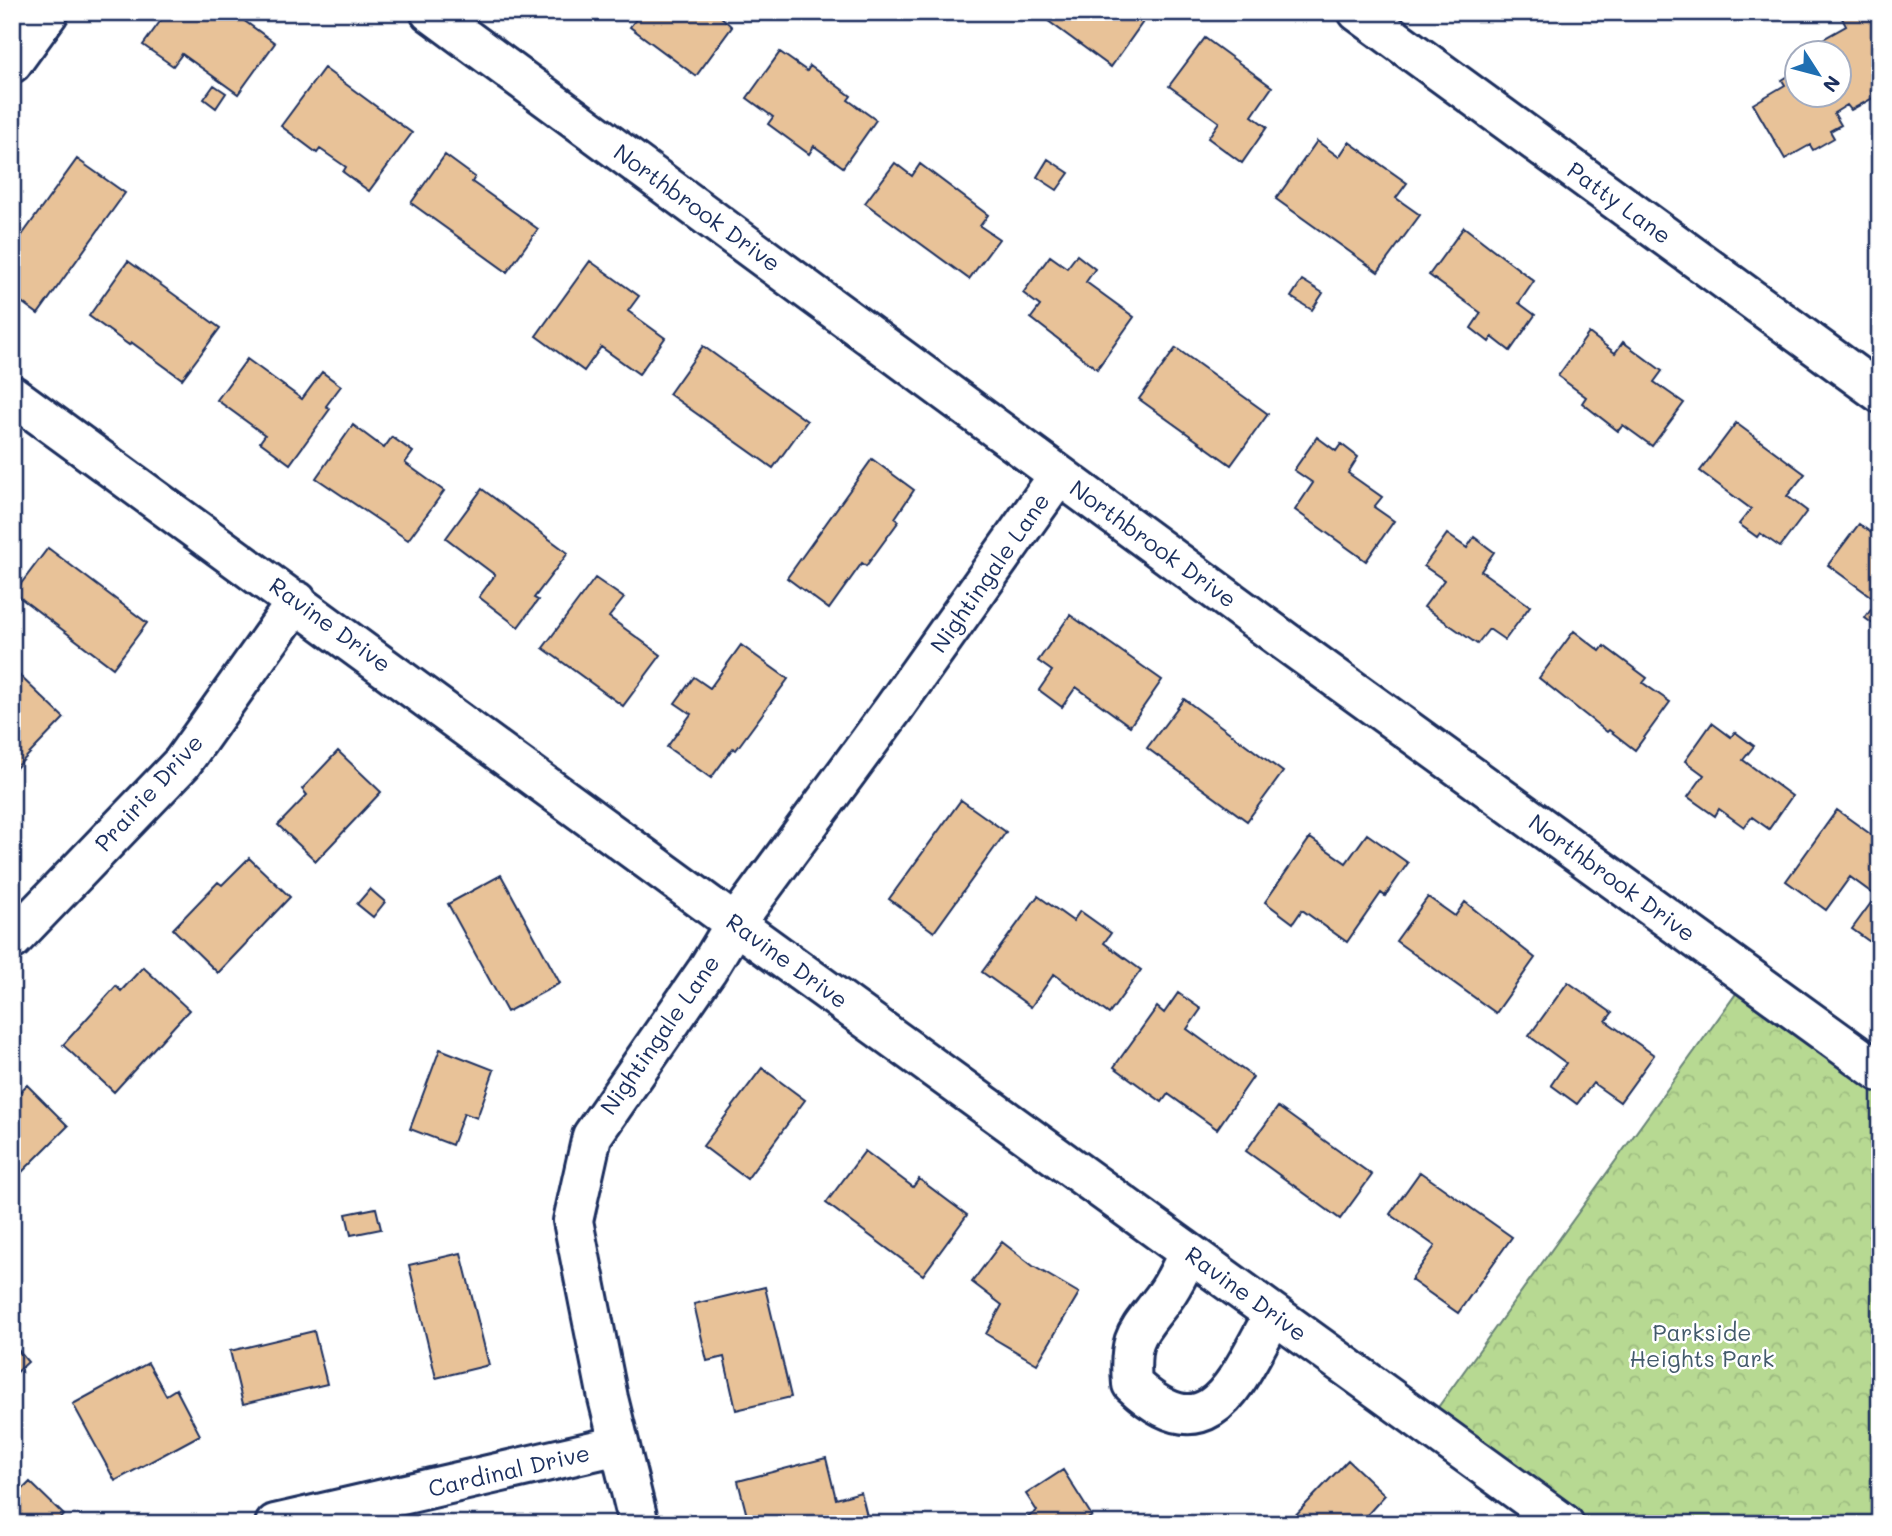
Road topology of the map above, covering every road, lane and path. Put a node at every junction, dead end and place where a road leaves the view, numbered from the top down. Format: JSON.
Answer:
{"nodes":[{"id":1,"x":49,"y":12,"type":"edge"},
{"id":2,"x":430,"y":12,"type":"edge"},
{"id":3,"x":1358,"y":12,"type":"edge"},
{"id":4,"x":12,"y":63,"type":"edge"},
{"id":5,"x":1880,"y":393,"type":"edge"},
{"id":6,"x":12,"y":395,"type":"edge"},
{"id":7,"x":1059,"y":475,"type":"junction"},
{"id":8,"x":297,"y":601,"type":"junction"},
{"id":9,"x":735,"y":924,"type":"junction"},
{"id":10,"x":12,"y":940,"type":"edge"},
{"id":11,"x":1880,"y":1072,"type":"edge"},
{"id":12,"x":1189,"y":1253,"type":"junction"},
{"id":13,"x":1273,"y":1314,"type":"junction"},
{"id":14,"x":619,"y":1445,"type":"junction"},
{"id":15,"x":275,"y":1524,"type":"edge"},
{"id":16,"x":639,"y":1524,"type":"edge"},
{"id":17,"x":1564,"y":1524,"type":"edge"}],
"edges":[{"from":1,"to":4,"type":"street"},
{"from":2,"to":7,"type":"street","name":"Northbrook Drive"},
{"from":3,"to":5,"type":"street","name":"Patty Lane"},
{"from":6,"to":8,"type":"street","name":"Ravine Drive"},
{"from":7,"to":9,"type":"street","name":"Nightingale Lane"},
{"from":7,"to":11,"type":"street","name":"Northbrook Drive"},
{"from":8,"to":9,"type":"street","name":"Ravine Drive"},
{"from":8,"to":10,"type":"street","name":"Prairie Drive"},
{"from":9,"to":12,"type":"street","name":"Ravine Drive"},
{"from":9,"to":14,"type":"street","name":"Nightingale Lane"},
{"from":12,"to":13,"type":"street","name":"Ravine Drive"},
{"from":12,"to":13,"type":"street"},
{"from":13,"to":17,"type":"street","name":"Ravine Drive"},
{"from":14,"to":15,"type":"street","name":"Cardinal Drive"},
{"from":14,"to":16,"type":"street","name":"Nightingale Lane"}]}
